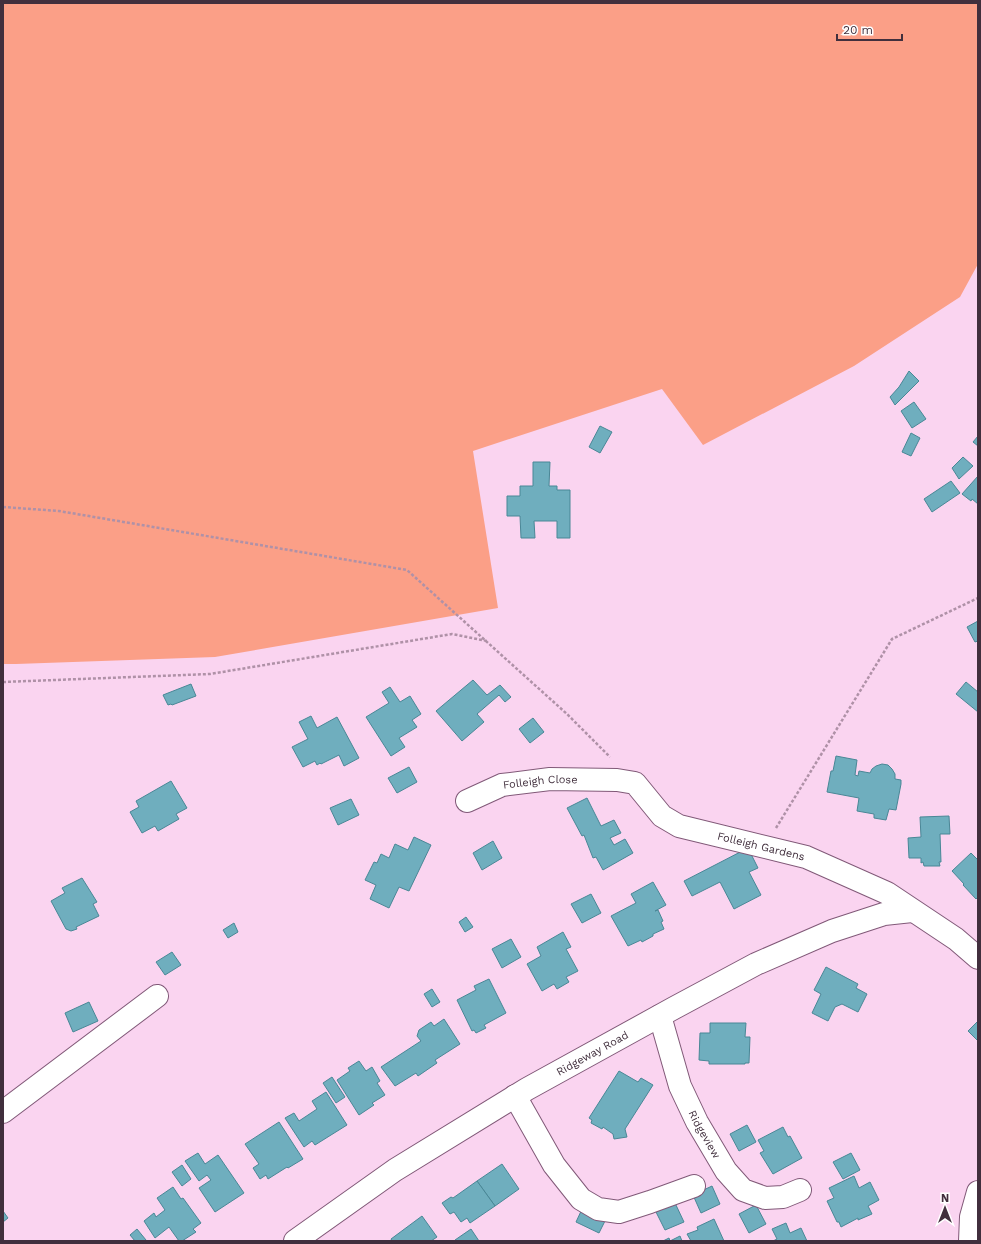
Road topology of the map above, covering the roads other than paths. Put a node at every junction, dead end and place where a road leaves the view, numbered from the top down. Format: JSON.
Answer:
{"nodes":[{"id":1,"x":626,"y":782,"type":"joint"},
{"id":2,"x":467,"y":801,"type":"dead end"},
{"id":3,"x":912,"y":910,"type":"junction"},
{"id":4,"x":978,"y":958,"type":"edge"},
{"id":5,"x":157,"y":996,"type":"dead end"},
{"id":6,"x":660,"y":1016,"type":"junction"},
{"id":7,"x":515,"y":1096,"type":"junction"},
{"id":8,"x":3,"y":1112,"type":"edge"},
{"id":9,"x":694,"y":1186,"type":"dead end"},
{"id":10,"x":800,"y":1190,"type":"dead end"},
{"id":11,"x":978,"y":1192,"type":"edge"},
{"id":12,"x":295,"y":1241,"type":"edge"},
{"id":13,"x":970,"y":1241,"type":"edge"}],
"edges":[{"from":1,"to":2,"type":"street","name":"Folleigh Close"},
{"from":1,"to":3,"type":"street","name":"Folleigh Gardens"},
{"from":3,"to":4,"type":"street","name":"Folleigh Gardens"},
{"from":3,"to":6,"type":"street","name":"Ridgeway Road"},
{"from":5,"to":8,"type":"street"},
{"from":6,"to":7,"type":"street","name":"Ridgeway Road"},
{"from":6,"to":10,"type":"street","name":"Ridgeview"},
{"from":7,"to":9,"type":"street"},
{"from":7,"to":12,"type":"street","name":"Ridgeway Road"},
{"from":11,"to":13,"type":"street"}]}
